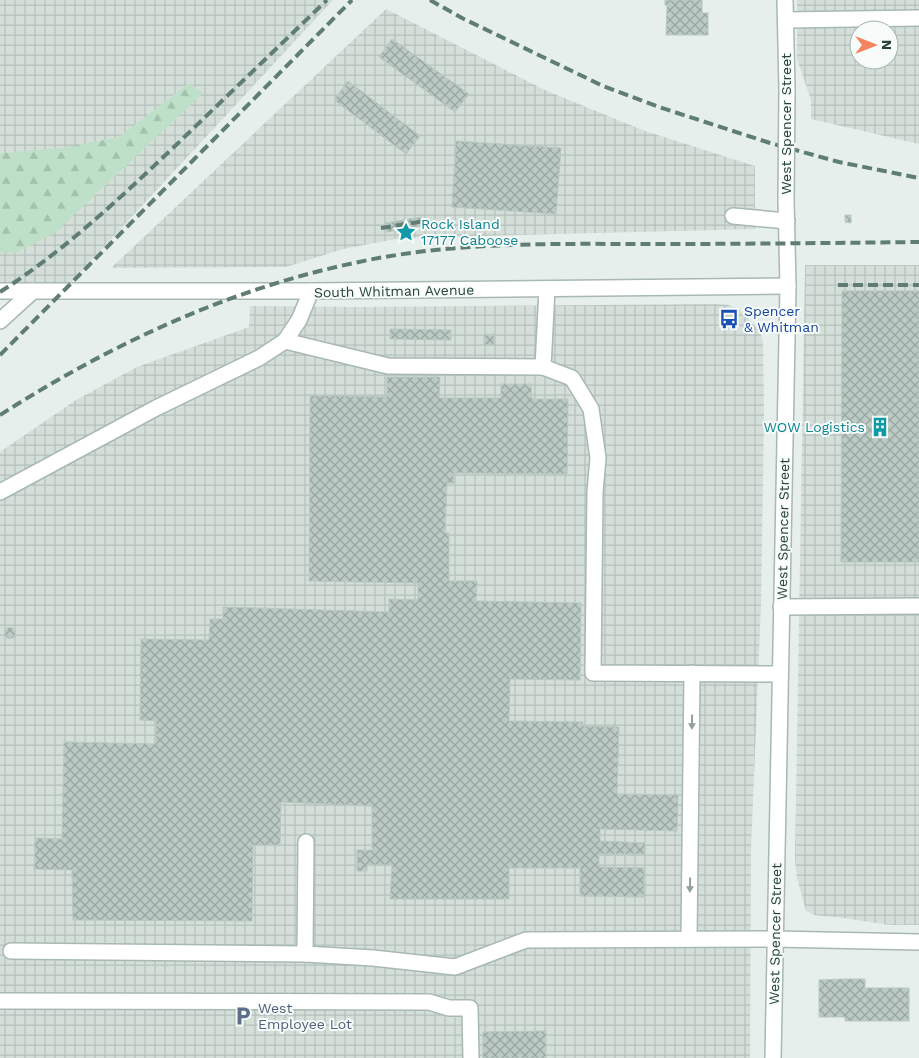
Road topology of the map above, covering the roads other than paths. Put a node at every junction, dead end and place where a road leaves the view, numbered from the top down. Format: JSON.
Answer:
{"nodes":[{"id":1,"x":785,"y":0,"type":"edge"},
{"id":2,"x":919,"y":18,"type":"edge"},
{"id":3,"x":786,"y":20,"type":"junction"},
{"id":4,"x":733,"y":216,"type":"dead end"},
{"id":5,"x":787,"y":222,"type":"junction"},
{"id":6,"x":788,"y":286,"type":"junction"},
{"id":7,"x":546,"y":289,"type":"junction"},
{"id":8,"x":0,"y":291,"type":"edge"},
{"id":9,"x":33,"y":291,"type":"junction"},
{"id":10,"x":311,"y":291,"type":"junction"},
{"id":11,"x":0,"y":322,"type":"edge"},
{"id":12,"x":285,"y":341,"type":"junction"},
{"id":13,"x":543,"y":367,"type":"junction"},
{"id":14,"x":0,"y":492,"type":"edge"},
{"id":15,"x":919,"y":606,"type":"edge"},
{"id":16,"x":781,"y":607,"type":"junction"},
{"id":17,"x":692,"y":673,"type":"junction"},
{"id":18,"x":780,"y":674,"type":"junction"},
{"id":19,"x":306,"y":842,"type":"dead end"},
{"id":20,"x":689,"y":939,"type":"junction"},
{"id":21,"x":775,"y":939,"type":"junction"},
{"id":22,"x":919,"y":942,"type":"edge"},
{"id":23,"x":11,"y":951,"type":"dead end"},
{"id":24,"x":305,"y":954,"type":"junction"},
{"id":25,"x":0,"y":1002,"type":"edge"},
{"id":26,"x":471,"y":1058,"type":"edge"},
{"id":27,"x":773,"y":1058,"type":"edge"}],
"edges":[{"from":1,"to":3,"type":"street","name":"West Spencer Street"},
{"from":2,"to":3,"type":"street"},
{"from":3,"to":5,"type":"street","name":"West Spencer Street","bridge":true},
{"from":4,"to":5,"type":"street"},
{"from":5,"to":6,"type":"street","name":"West Spencer Street"},
{"from":6,"to":7,"type":"street","name":"South Whitman Avenue"},
{"from":6,"to":16,"type":"street","name":"West Spencer Street"},
{"from":7,"to":10,"type":"street","name":"South Whitman Avenue"},
{"from":7,"to":13,"type":"street"},
{"from":8,"to":9,"type":"street","name":"South Whitman Avenue"},
{"from":9,"to":10,"type":"street","name":"South Whitman Avenue"},
{"from":9,"to":11,"type":"street"},
{"from":10,"to":12,"type":"street"},
{"from":12,"to":13,"type":"street"},
{"from":12,"to":14,"type":"street"},
{"from":13,"to":17,"type":"street"},
{"from":15,"to":16,"type":"street"},
{"from":16,"to":18,"type":"street","name":"West Spencer Street"},
{"from":17,"to":18,"type":"street"},
{"from":17,"to":20,"type":"street","one_way":true},
{"from":18,"to":21,"type":"street","name":"West Spencer Street"},
{"from":19,"to":24,"type":"street"},
{"from":20,"to":21,"type":"street"},
{"from":20,"to":24,"type":"street"},
{"from":21,"to":22,"type":"street"},
{"from":21,"to":27,"type":"street","name":"West Spencer Street"},
{"from":23,"to":24,"type":"street"},
{"from":25,"to":26,"type":"street"}]}
